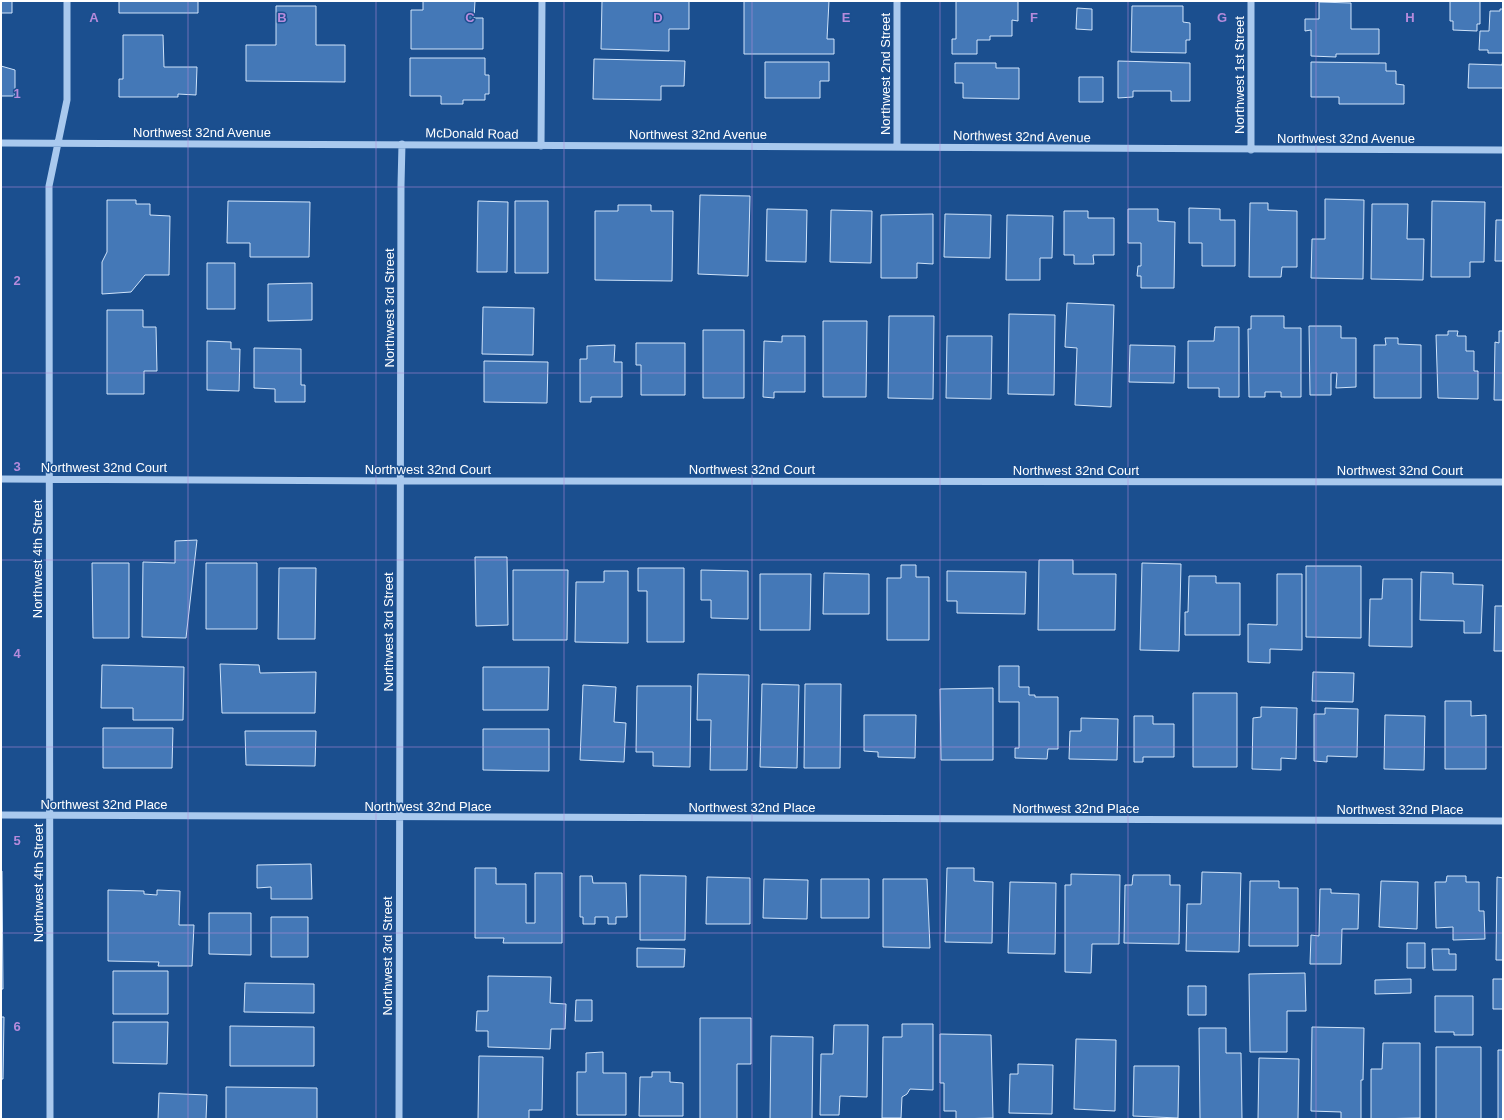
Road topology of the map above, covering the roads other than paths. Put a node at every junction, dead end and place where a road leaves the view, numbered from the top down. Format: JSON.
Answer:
{"nodes":[{"id":1,"x":67,"y":1,"type":"edge"},
{"id":2,"x":542,"y":1,"type":"edge"},
{"id":3,"x":897,"y":1,"type":"edge"},
{"id":4,"x":1252,"y":1,"type":"edge"},
{"id":5,"x":1,"y":143,"type":"edge"},
{"id":6,"x":59,"y":143,"type":"junction"},
{"id":7,"x":402,"y":144,"type":"junction"},
{"id":8,"x":541,"y":146,"type":"junction"},
{"id":9,"x":897,"y":147,"type":"junction"},
{"id":10,"x":1251,"y":150,"type":"junction"},
{"id":11,"x":1503,"y":150,"type":"edge"},
{"id":12,"x":1,"y":479,"type":"edge"},
{"id":13,"x":49,"y":479,"type":"junction"},
{"id":14,"x":400,"y":481,"type":"junction"},
{"id":15,"x":1503,"y":482,"type":"edge"},
{"id":16,"x":1,"y":815,"type":"edge"},
{"id":17,"x":49,"y":815,"type":"junction"},
{"id":18,"x":399,"y":817,"type":"junction"},
{"id":19,"x":1503,"y":821,"type":"edge"},
{"id":20,"x":50,"y":1119,"type":"edge"},
{"id":21,"x":399,"y":1119,"type":"edge"}],
"edges":[{"from":1,"to":6,"type":"street","name":"Northwest 4th Street"},
{"from":2,"to":8,"type":"street"},
{"from":3,"to":9,"type":"street","name":"Northwest 2nd Street"},
{"from":4,"to":10,"type":"street","name":"Northwest 1st Street"},
{"from":5,"to":6,"type":"street","name":"Northwest 32nd Avenue"},
{"from":6,"to":7,"type":"street","name":"Northwest 32nd Avenue"},
{"from":6,"to":13,"type":"street","name":"Northwest 4th Street"},
{"from":7,"to":8,"type":"street","name":"McDonald Road"},
{"from":7,"to":14,"type":"street","name":"Northwest 3rd Street"},
{"from":8,"to":9,"type":"street","name":"Northwest 32nd Avenue"},
{"from":9,"to":10,"type":"street","name":"Northwest 32nd Avenue"},
{"from":10,"to":11,"type":"street","name":"Northwest 32nd Avenue"},
{"from":12,"to":13,"type":"street","name":"Northwest 32nd Court"},
{"from":13,"to":14,"type":"street","name":"Northwest 32nd Court"},
{"from":13,"to":17,"type":"street","name":"Northwest 4th Street"},
{"from":14,"to":15,"type":"street","name":"Northwest 32nd Court"},
{"from":14,"to":18,"type":"street","name":"Northwest 3rd Street"},
{"from":16,"to":17,"type":"street","name":"Northwest 32nd Place"},
{"from":17,"to":18,"type":"street","name":"Northwest 32nd Place"},
{"from":17,"to":20,"type":"street","name":"Northwest 4th Street"},
{"from":18,"to":19,"type":"street","name":"Northwest 32nd Place"},
{"from":18,"to":21,"type":"street","name":"Northwest 3rd Street"}]}
